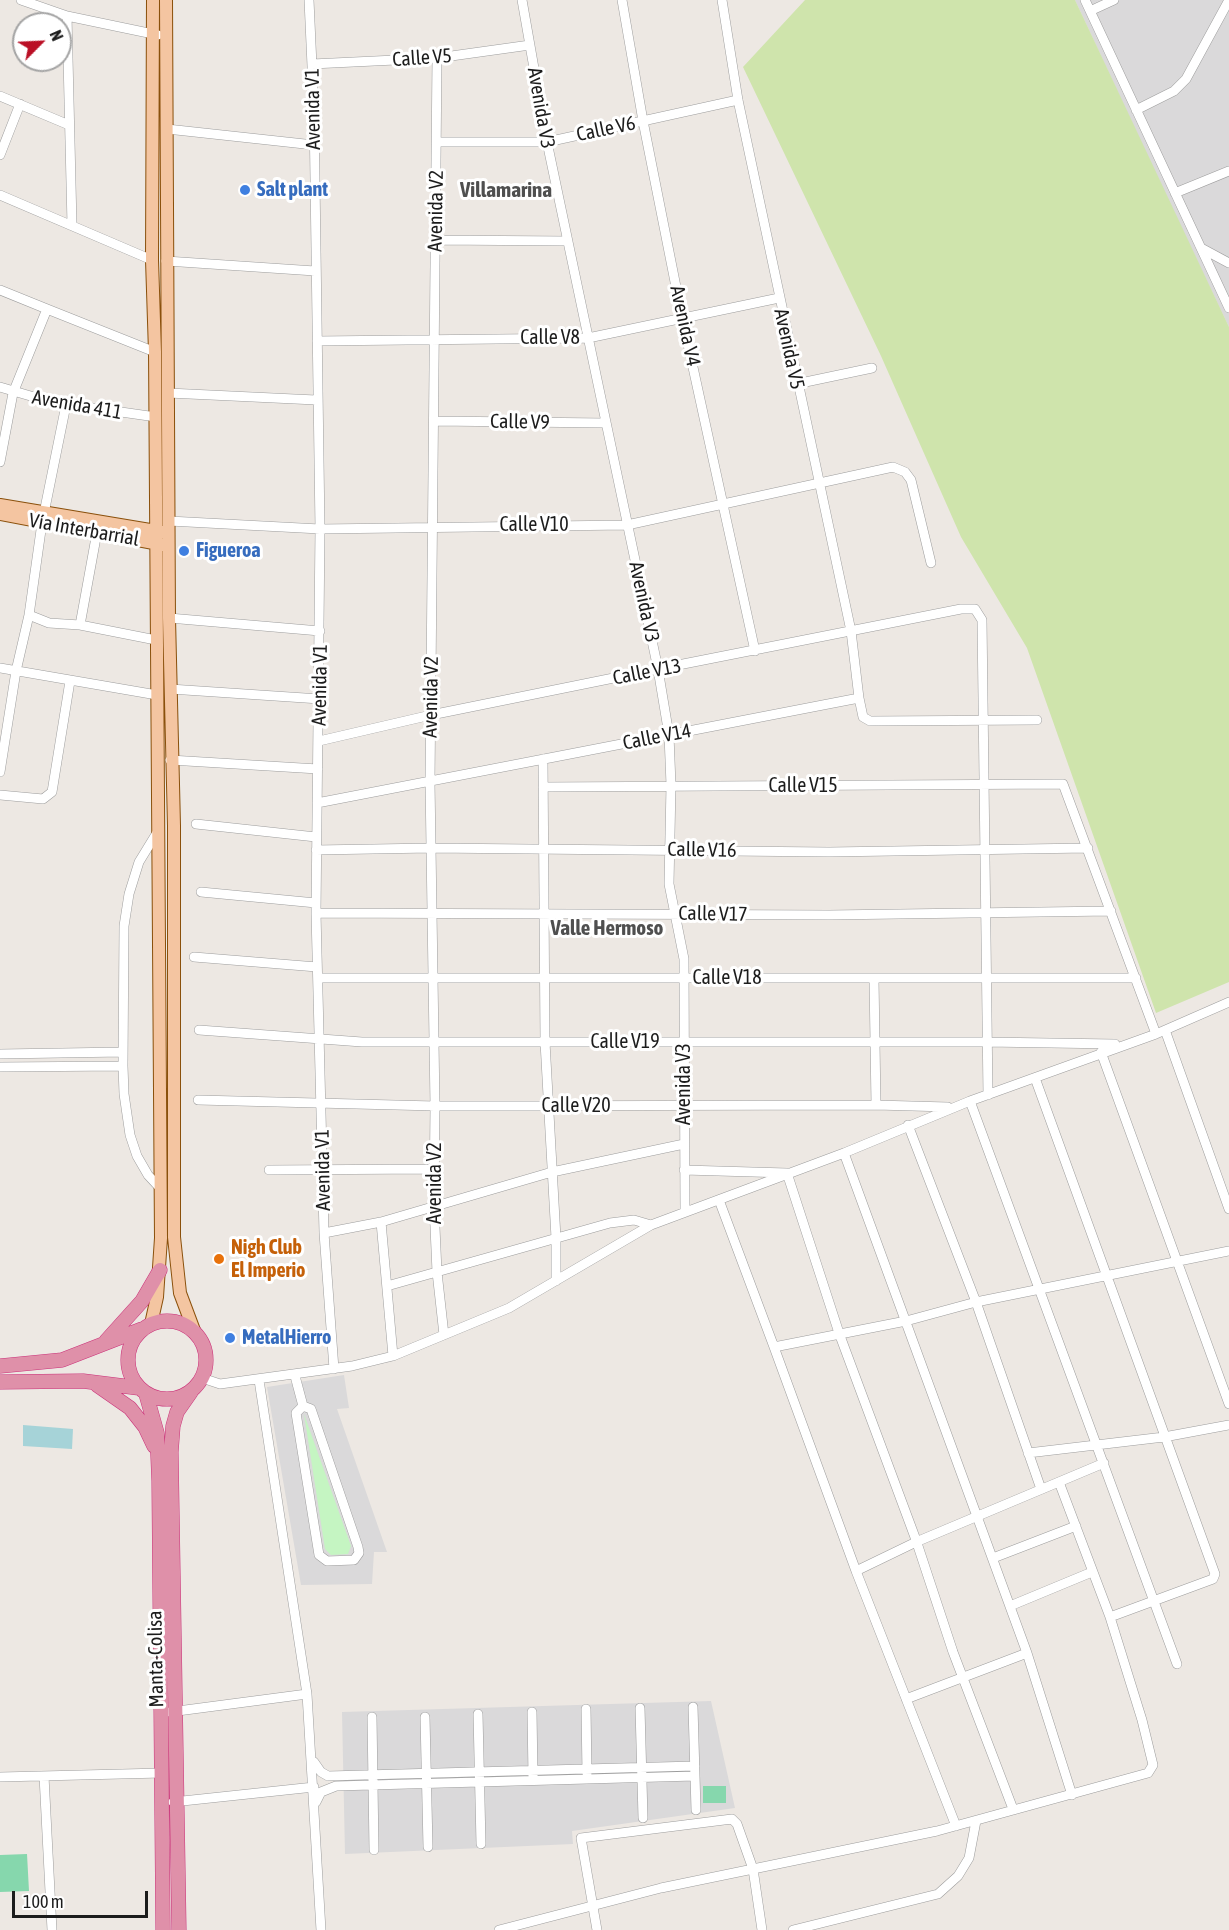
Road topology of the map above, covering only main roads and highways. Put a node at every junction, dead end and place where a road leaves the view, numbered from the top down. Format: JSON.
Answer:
{"nodes":[{"id":1,"x":153,"y":0,"type":"edge"},
{"id":2,"x":166,"y":0,"type":"edge"},
{"id":3,"x":0,"y":505,"type":"edge"},
{"id":4,"x":0,"y":514,"type":"edge"},
{"id":5,"x":44,"y":518,"type":"junction"},
{"id":6,"x":163,"y":535,"type":"junction"},
{"id":7,"x":160,"y":1270,"type":"junction"},
{"id":8,"x":148,"y":1326,"type":"junction"},
{"id":9,"x":195,"y":1333,"type":"junction"},
{"id":10,"x":100,"y":1347,"type":"junction"},
{"id":11,"x":0,"y":1366,"type":"edge"},
{"id":12,"x":0,"y":1382,"type":"edge"},
{"id":13,"x":92,"y":1382,"type":"junction"},
{"id":14,"x":143,"y":1391,"type":"junction"},
{"id":15,"x":191,"y":1392,"type":"junction"},
{"id":16,"x":158,"y":1452,"type":"junction"},
{"id":17,"x":163,"y":1930,"type":"edge"},
{"id":18,"x":179,"y":1930,"type":"edge"}],
"edges":[{"from":1,"to":6,"type":"main road"},
{"from":2,"to":6,"type":"main road"},
{"from":3,"to":5,"type":"main road","name":"Vía Interbarrial"},
{"from":4,"to":5,"type":"main road","name":"Vía Interbarrial"},
{"from":5,"to":6,"type":"main road","name":"Vía Interbarrial"},
{"from":5,"to":6,"type":"main road","name":"Vía Interbarrial"},
{"from":6,"to":7,"type":"main road"},
{"from":6,"to":9,"type":"main road"},
{"from":7,"to":8,"type":"main road"},
{"from":7,"to":10,"type":"highway"},
{"from":8,"to":9,"type":"highway"},
{"from":8,"to":10,"type":"highway"},
{"from":8,"to":14,"type":"highway"},
{"from":9,"to":15,"type":"highway"},
{"from":10,"to":11,"type":"highway"},
{"from":12,"to":13,"type":"highway"},
{"from":13,"to":14,"type":"highway"},
{"from":13,"to":16,"type":"highway"},
{"from":14,"to":15,"type":"highway"},
{"from":14,"to":16,"type":"highway","name":"Manta-Colisa"},
{"from":15,"to":18,"type":"highway","name":"Manta-Colisa"},
{"from":16,"to":17,"type":"highway","name":"Manta-Colisa"}]}
